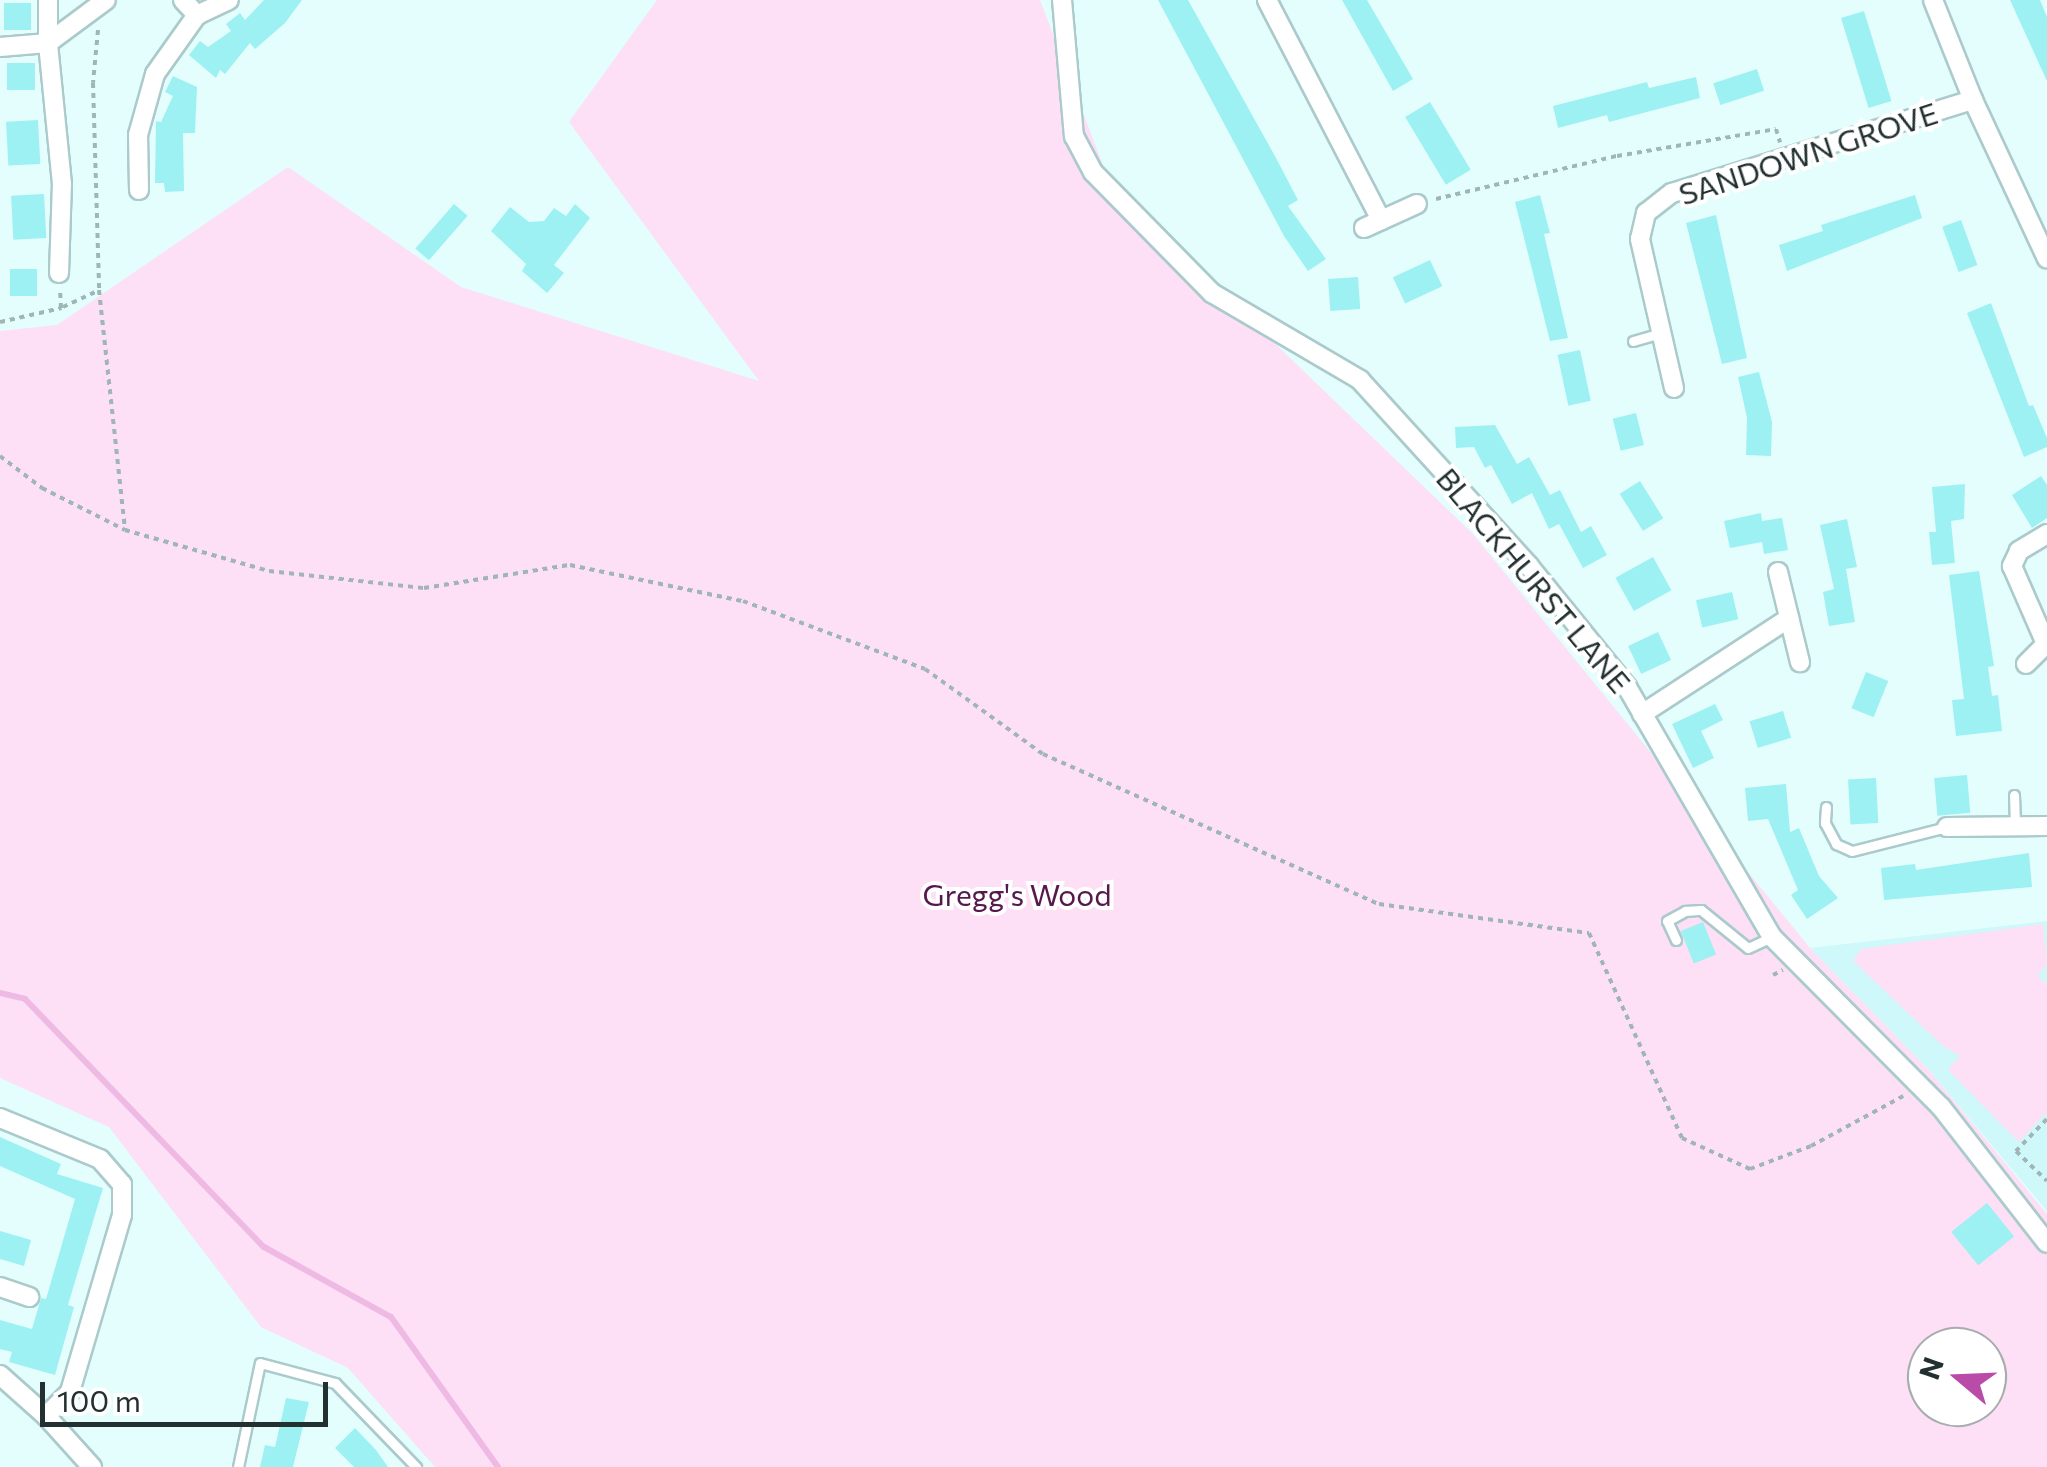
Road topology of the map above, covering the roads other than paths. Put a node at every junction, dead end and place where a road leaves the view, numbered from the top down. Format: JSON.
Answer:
{"nodes":[{"id":1,"x":48,"y":0,"type":"edge"},
{"id":2,"x":183,"y":0,"type":"edge"},
{"id":3,"x":229,"y":0,"type":"edge"},
{"id":4,"x":1062,"y":0,"type":"edge"},
{"id":5,"x":1268,"y":0,"type":"edge"},
{"id":6,"x":1933,"y":0,"type":"edge"},
{"id":7,"x":103,"y":3,"type":"edge"},
{"id":8,"x":198,"y":15,"type":"junction"},
{"id":9,"x":48,"y":43,"type":"junction"},
{"id":10,"x":0,"y":47,"type":"edge"},
{"id":11,"x":1973,"y":100,"type":"junction"},
{"id":12,"x":140,"y":190,"type":"dead end"},
{"id":13,"x":1417,"y":204,"type":"road end"},
{"id":14,"x":2047,"y":259,"type":"edge"},
{"id":15,"x":59,"y":272,"type":"road end"},
{"id":16,"x":1661,"y":333,"type":"junction"},
{"id":17,"x":1633,"y":341,"type":"dead end"},
{"id":18,"x":1674,"y":388,"type":"dead end"},
{"id":19,"x":2047,"y":534,"type":"edge"},
{"id":20,"x":1778,"y":572,"type":"dead end"},
{"id":21,"x":1789,"y":618,"type":"junction"},
{"id":22,"x":2045,"y":646,"type":"edge"},
{"id":23,"x":1800,"y":662,"type":"dead end"},
{"id":24,"x":2026,"y":664,"type":"dead end"},
{"id":25,"x":1642,"y":714,"type":"junction"},
{"id":26,"x":2014,"y":796,"type":"dead end"},
{"id":27,"x":1826,"y":807,"type":"dead end"},
{"id":28,"x":2015,"y":826,"type":"junction"},
{"id":29,"x":2047,"y":826,"type":"edge"},
{"id":30,"x":1947,"y":827,"type":"joint"},
{"id":31,"x":1772,"y":938,"type":"junction"},
{"id":32,"x":1676,"y":940,"type":"dead end"},
{"id":33,"x":0,"y":1118,"type":"edge"},
{"id":34,"x":2047,"y":1243,"type":"edge"},
{"id":35,"x":0,"y":1286,"type":"edge"},
{"id":36,"x":30,"y":1297,"type":"dead end"},
{"id":37,"x":0,"y":1376,"type":"edge"},
{"id":38,"x":46,"y":1416,"type":"junction"},
{"id":39,"x":92,"y":1467,"type":"edge"},
{"id":40,"x":238,"y":1467,"type":"edge"},
{"id":41,"x":416,"y":1467,"type":"edge"}],
"edges":[{"from":1,"to":9,"type":"street"},
{"from":2,"to":8,"type":"street"},
{"from":3,"to":8,"type":"street"},
{"from":4,"to":25,"type":"street","name":"BLACKHURST LANE"},
{"from":5,"to":13,"type":"street"},
{"from":6,"to":11,"type":"street"},
{"from":7,"to":9,"type":"street"},
{"from":8,"to":12,"type":"street"},
{"from":9,"to":10,"type":"street"},
{"from":9,"to":15,"type":"street"},
{"from":11,"to":14,"type":"street"},
{"from":11,"to":16,"type":"street","name":"SANDOWN GROVE"},
{"from":16,"to":17,"type":"lane"},
{"from":16,"to":18,"type":"street","name":"SANDOWN GROVE"},
{"from":19,"to":22,"type":"street"},
{"from":20,"to":21,"type":"street"},
{"from":21,"to":23,"type":"street"},
{"from":21,"to":25,"type":"street"},
{"from":22,"to":24,"type":"street"},
{"from":25,"to":31,"type":"street","name":"BLACKHURST LANE"},
{"from":26,"to":28,"type":"lane"},
{"from":27,"to":30,"type":"lane"},
{"from":28,"to":29,"type":"street"},
{"from":28,"to":30,"type":"street"},
{"from":31,"to":32,"type":"lane"},
{"from":31,"to":34,"type":"street","name":"BLACKHURST LANE"},
{"from":33,"to":38,"type":"street"},
{"from":35,"to":36,"type":"street"},
{"from":37,"to":38,"type":"street"},
{"from":38,"to":39,"type":"street"},
{"from":40,"to":41,"type":"lane"}]}
